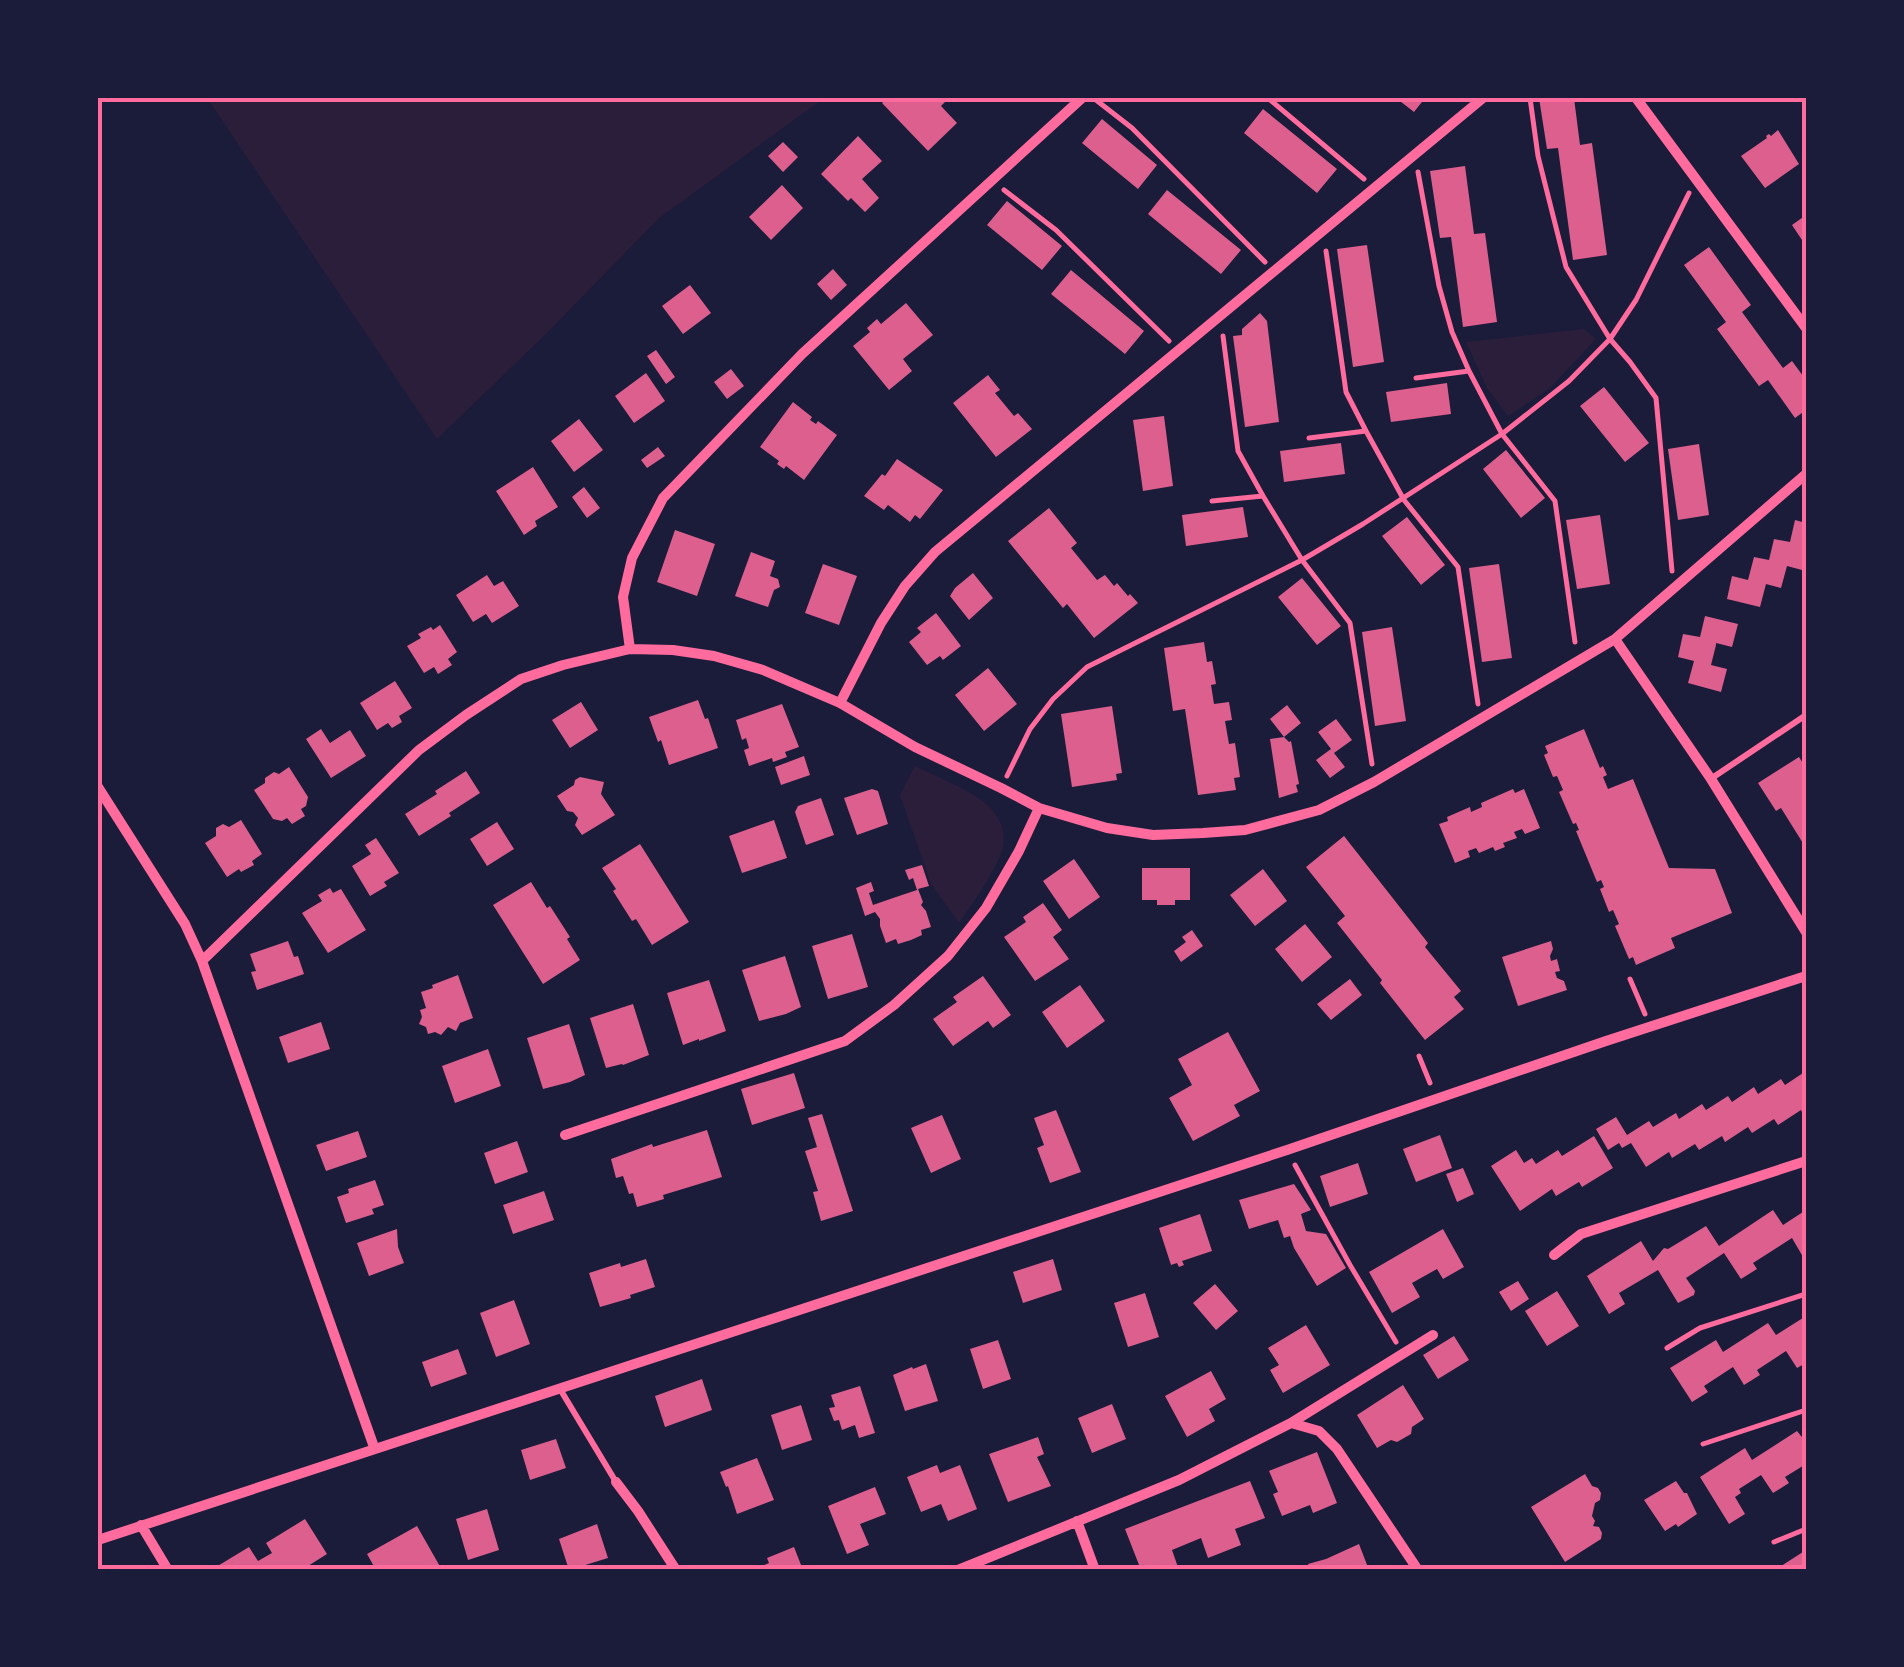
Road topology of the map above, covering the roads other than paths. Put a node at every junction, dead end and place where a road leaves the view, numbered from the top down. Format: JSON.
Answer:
{"nodes":[{"id":1,"x":1082,"y":98,"type":"edge"},
{"id":2,"x":1483,"y":98,"type":"edge"},
{"id":3,"x":1636,"y":98,"type":"edge"},
{"id":4,"x":1806,"y":328,"type":"edge"},
{"id":5,"x":1806,"y":474,"type":"edge"},
{"id":6,"x":1615,"y":639,"type":"junction"},
{"id":7,"x":630,"y":649,"type":"junction"},
{"id":8,"x":840,"y":703,"type":"junction"},
{"id":9,"x":1806,"y":715,"type":"edge"},
{"id":10,"x":1711,"y":779,"type":"junction"},
{"id":11,"x":98,"y":787,"type":"edge"},
{"id":12,"x":1038,"y":808,"type":"junction"},
{"id":13,"x":1806,"y":932,"type":"edge"},
{"id":14,"x":202,"y":961,"type":"junction"},
{"id":15,"x":1806,"y":976,"type":"edge"},
{"id":16,"x":564,"y":1135,"type":"dead end"},
{"id":17,"x":1806,"y":1160,"type":"edge"},
{"id":18,"x":1554,"y":1254,"type":"dead end"},
{"id":19,"x":1433,"y":1335,"type":"dead end"},
{"id":20,"x":559,"y":1388,"type":"junction"},
{"id":21,"x":1291,"y":1423,"type":"junction"},
{"id":22,"x":374,"y":1448,"type":"junction"},
{"id":23,"x":616,"y":1482,"type":"joint"},
{"id":24,"x":1077,"y":1522,"type":"junction"},
{"id":25,"x":141,"y":1526,"type":"junction"},
{"id":26,"x":98,"y":1540,"type":"edge"},
{"id":27,"x":168,"y":1570,"type":"edge"},
{"id":28,"x":676,"y":1570,"type":"edge"},
{"id":29,"x":958,"y":1570,"type":"edge"},
{"id":30,"x":1095,"y":1570,"type":"edge"},
{"id":31,"x":1418,"y":1570,"type":"edge"}],
"edges":[{"from":1,"to":7,"type":"street"},
{"from":2,"to":8,"type":"street"},
{"from":3,"to":4,"type":"street"},
{"from":5,"to":6,"type":"street"},
{"from":6,"to":10,"type":"street"},
{"from":6,"to":12,"type":"street"},
{"from":7,"to":8,"type":"street"},
{"from":7,"to":14,"type":"street"},
{"from":8,"to":12,"type":"street"},
{"from":9,"to":10,"type":"lane"},
{"from":10,"to":13,"type":"street"},
{"from":11,"to":14,"type":"street"},
{"from":12,"to":16,"type":"street"},
{"from":14,"to":22,"type":"street"},
{"from":15,"to":20,"type":"street"},
{"from":17,"to":18,"type":"street"},
{"from":19,"to":21,"type":"street"},
{"from":20,"to":22,"type":"street"},
{"from":20,"to":23,"type":"lane"},
{"from":21,"to":24,"type":"street"},
{"from":21,"to":31,"type":"street"},
{"from":22,"to":25,"type":"street"},
{"from":23,"to":28,"type":"street"},
{"from":24,"to":29,"type":"street"},
{"from":24,"to":30,"type":"street"},
{"from":25,"to":26,"type":"street"},
{"from":25,"to":27,"type":"street"}]}
